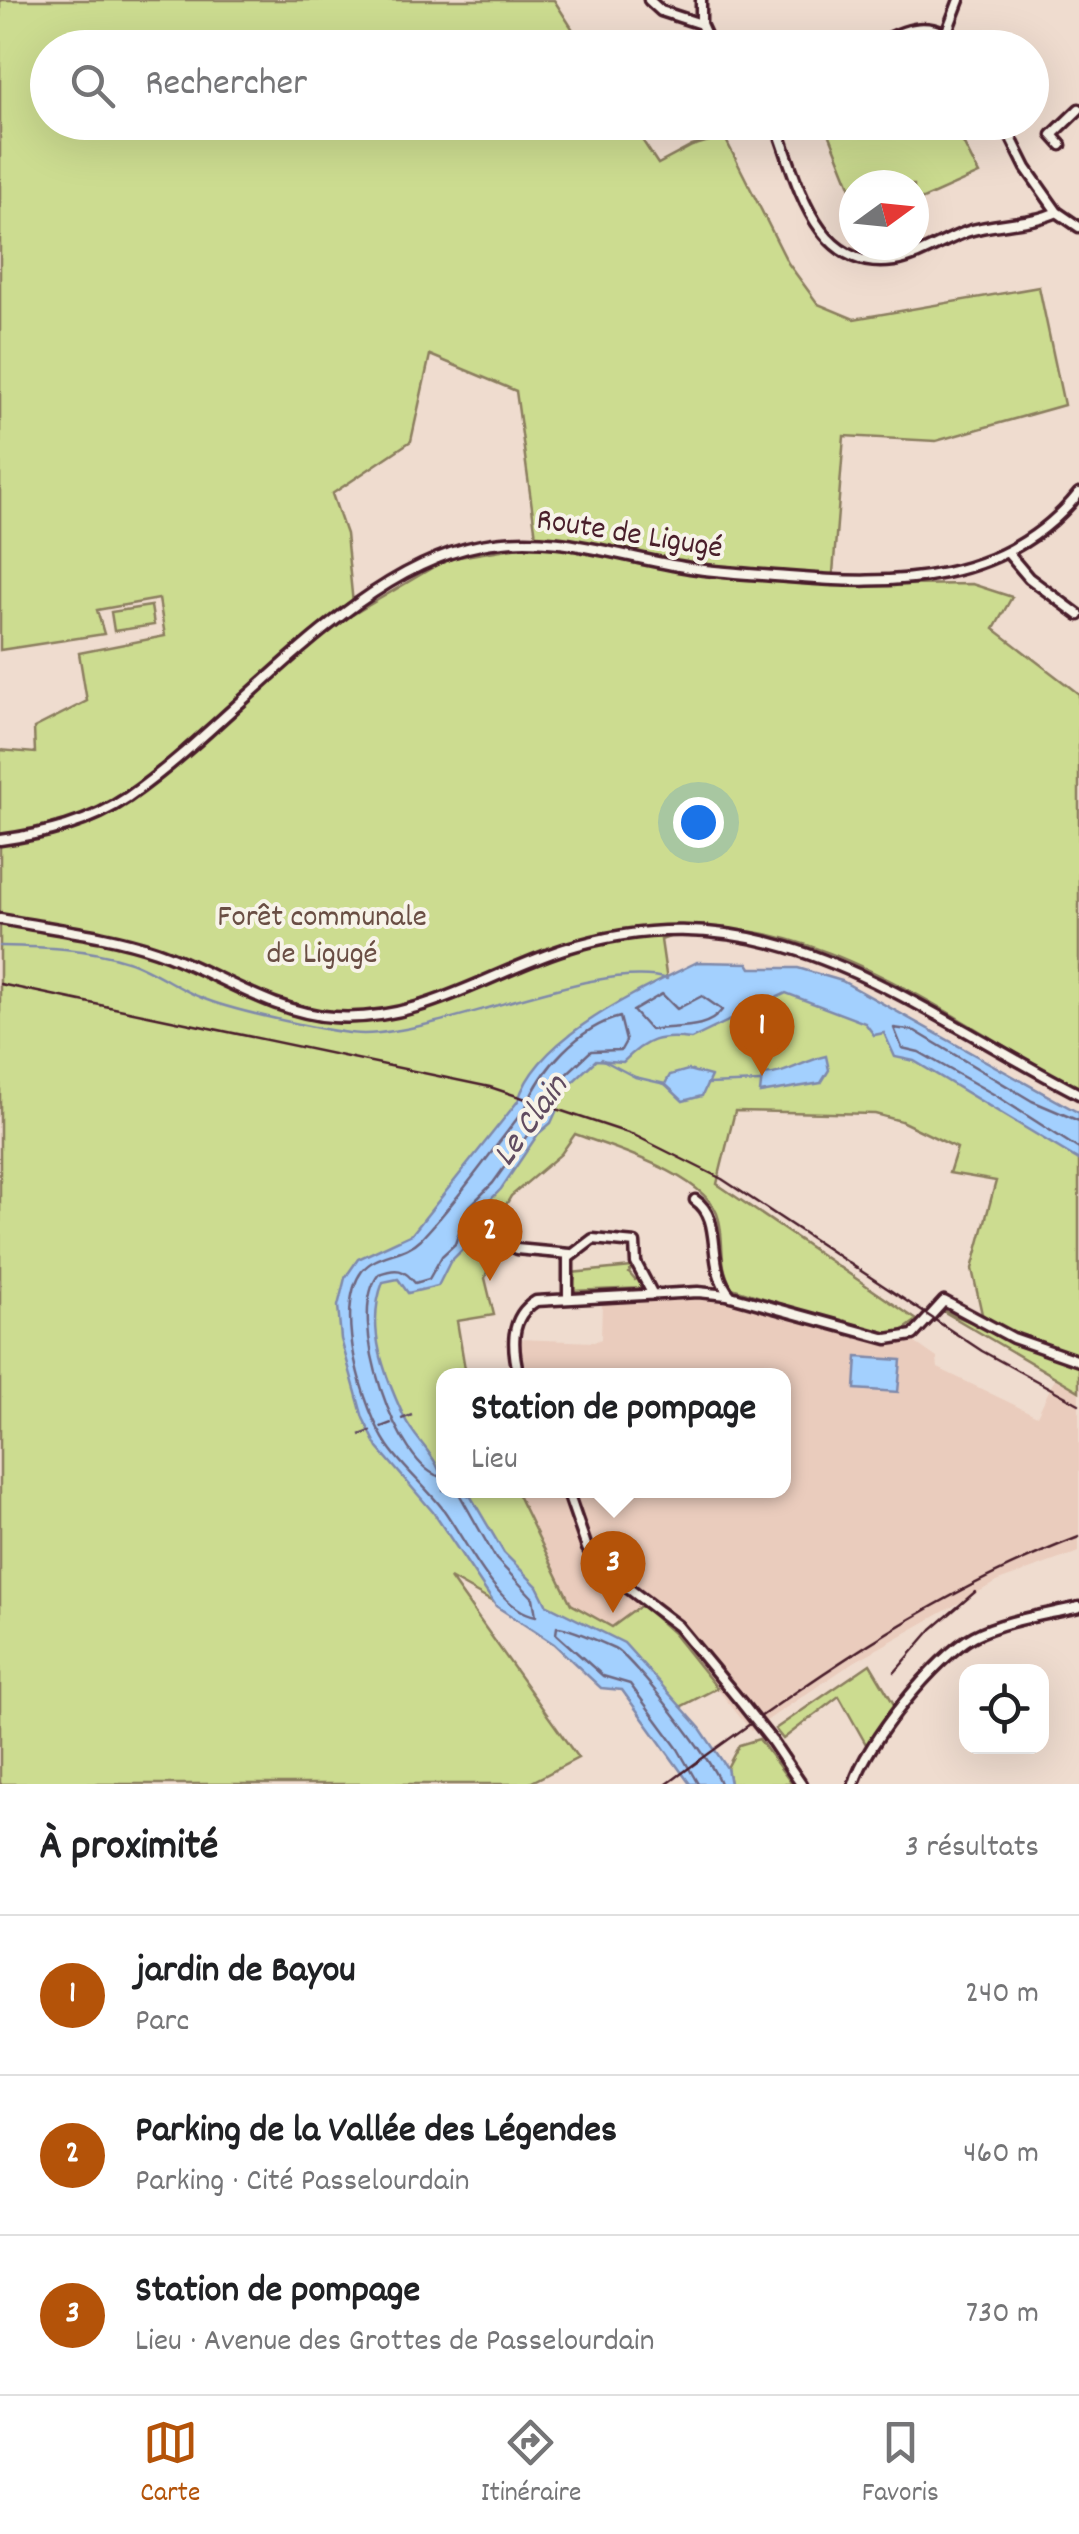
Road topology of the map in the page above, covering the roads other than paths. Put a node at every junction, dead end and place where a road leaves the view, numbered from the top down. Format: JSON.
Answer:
{"nodes":[{"id":1,"x":649,"y":0,"type":"edge"},
{"id":2,"x":701,"y":0,"type":"edge"},
{"id":3,"x":958,"y":0,"type":"edge"},
{"id":4,"x":701,"y":24,"type":"junction"},
{"id":5,"x":704,"y":30,"type":"edge"},
{"id":6,"x":947,"y":30,"type":"edge"},
{"id":7,"x":1079,"y":109,"type":"edge"},
{"id":8,"x":782,"y":140,"type":"edge"},
{"id":9,"x":1013,"y":140,"type":"edge"},
{"id":10,"x":1061,"y":145,"type":"dead end"},
{"id":11,"x":1057,"y":212,"type":"junction"},
{"id":12,"x":1079,"y":227,"type":"edge"},
{"id":13,"x":1079,"y":494,"type":"edge"},
{"id":14,"x":1007,"y":552,"type":"junction"},
{"id":15,"x":1079,"y":616,"type":"edge"},
{"id":16,"x":0,"y":840,"type":"edge"},
{"id":17,"x":0,"y":920,"type":"edge"},
{"id":18,"x":1079,"y":1094,"type":"edge"},
{"id":19,"x":694,"y":1200,"type":"dead end"},
{"id":20,"x":516,"y":1249,"type":"dead end"},
{"id":21,"x":570,"y":1254,"type":"junction"},
{"id":22,"x":652,"y":1293,"type":"junction"},
{"id":23,"x":731,"y":1296,"type":"junction"},
{"id":24,"x":568,"y":1299,"type":"junction"},
{"id":25,"x":1079,"y":1361,"type":"edge"},
{"id":26,"x":518,"y":1368,"type":"edge"},
{"id":27,"x":570,"y":1498,"type":"edge"},
{"id":28,"x":1079,"y":1607,"type":"edge"},
{"id":29,"x":802,"y":1784,"type":"edge"},
{"id":30,"x":854,"y":1784,"type":"edge"}],
"edges":[{"from":1,"to":4,"type":"street"},
{"from":2,"to":4,"type":"street"},
{"from":3,"to":6,"type":"street"},
{"from":4,"to":5,"type":"street"},
{"from":7,"to":10,"type":"street"},
{"from":8,"to":11,"type":"street"},
{"from":9,"to":11,"type":"street"},
{"from":11,"to":12,"type":"street"},
{"from":13,"to":14,"type":"street","name":"Route de Ligugé"},
{"from":14,"to":15,"type":"street"},
{"from":14,"to":16,"type":"street","name":"Route de Ligugé"},
{"from":17,"to":18,"type":"street"},
{"from":19,"to":23,"type":"street"},
{"from":20,"to":21,"type":"street"},
{"from":21,"to":22,"type":"street"},
{"from":21,"to":24,"type":"street"},
{"from":22,"to":23,"type":"street"},
{"from":22,"to":24,"type":"street"},
{"from":23,"to":25,"type":"street"},
{"from":24,"to":26,"type":"street"},
{"from":27,"to":29,"type":"street","bridge":true},
{"from":28,"to":30,"type":"street"}]}
